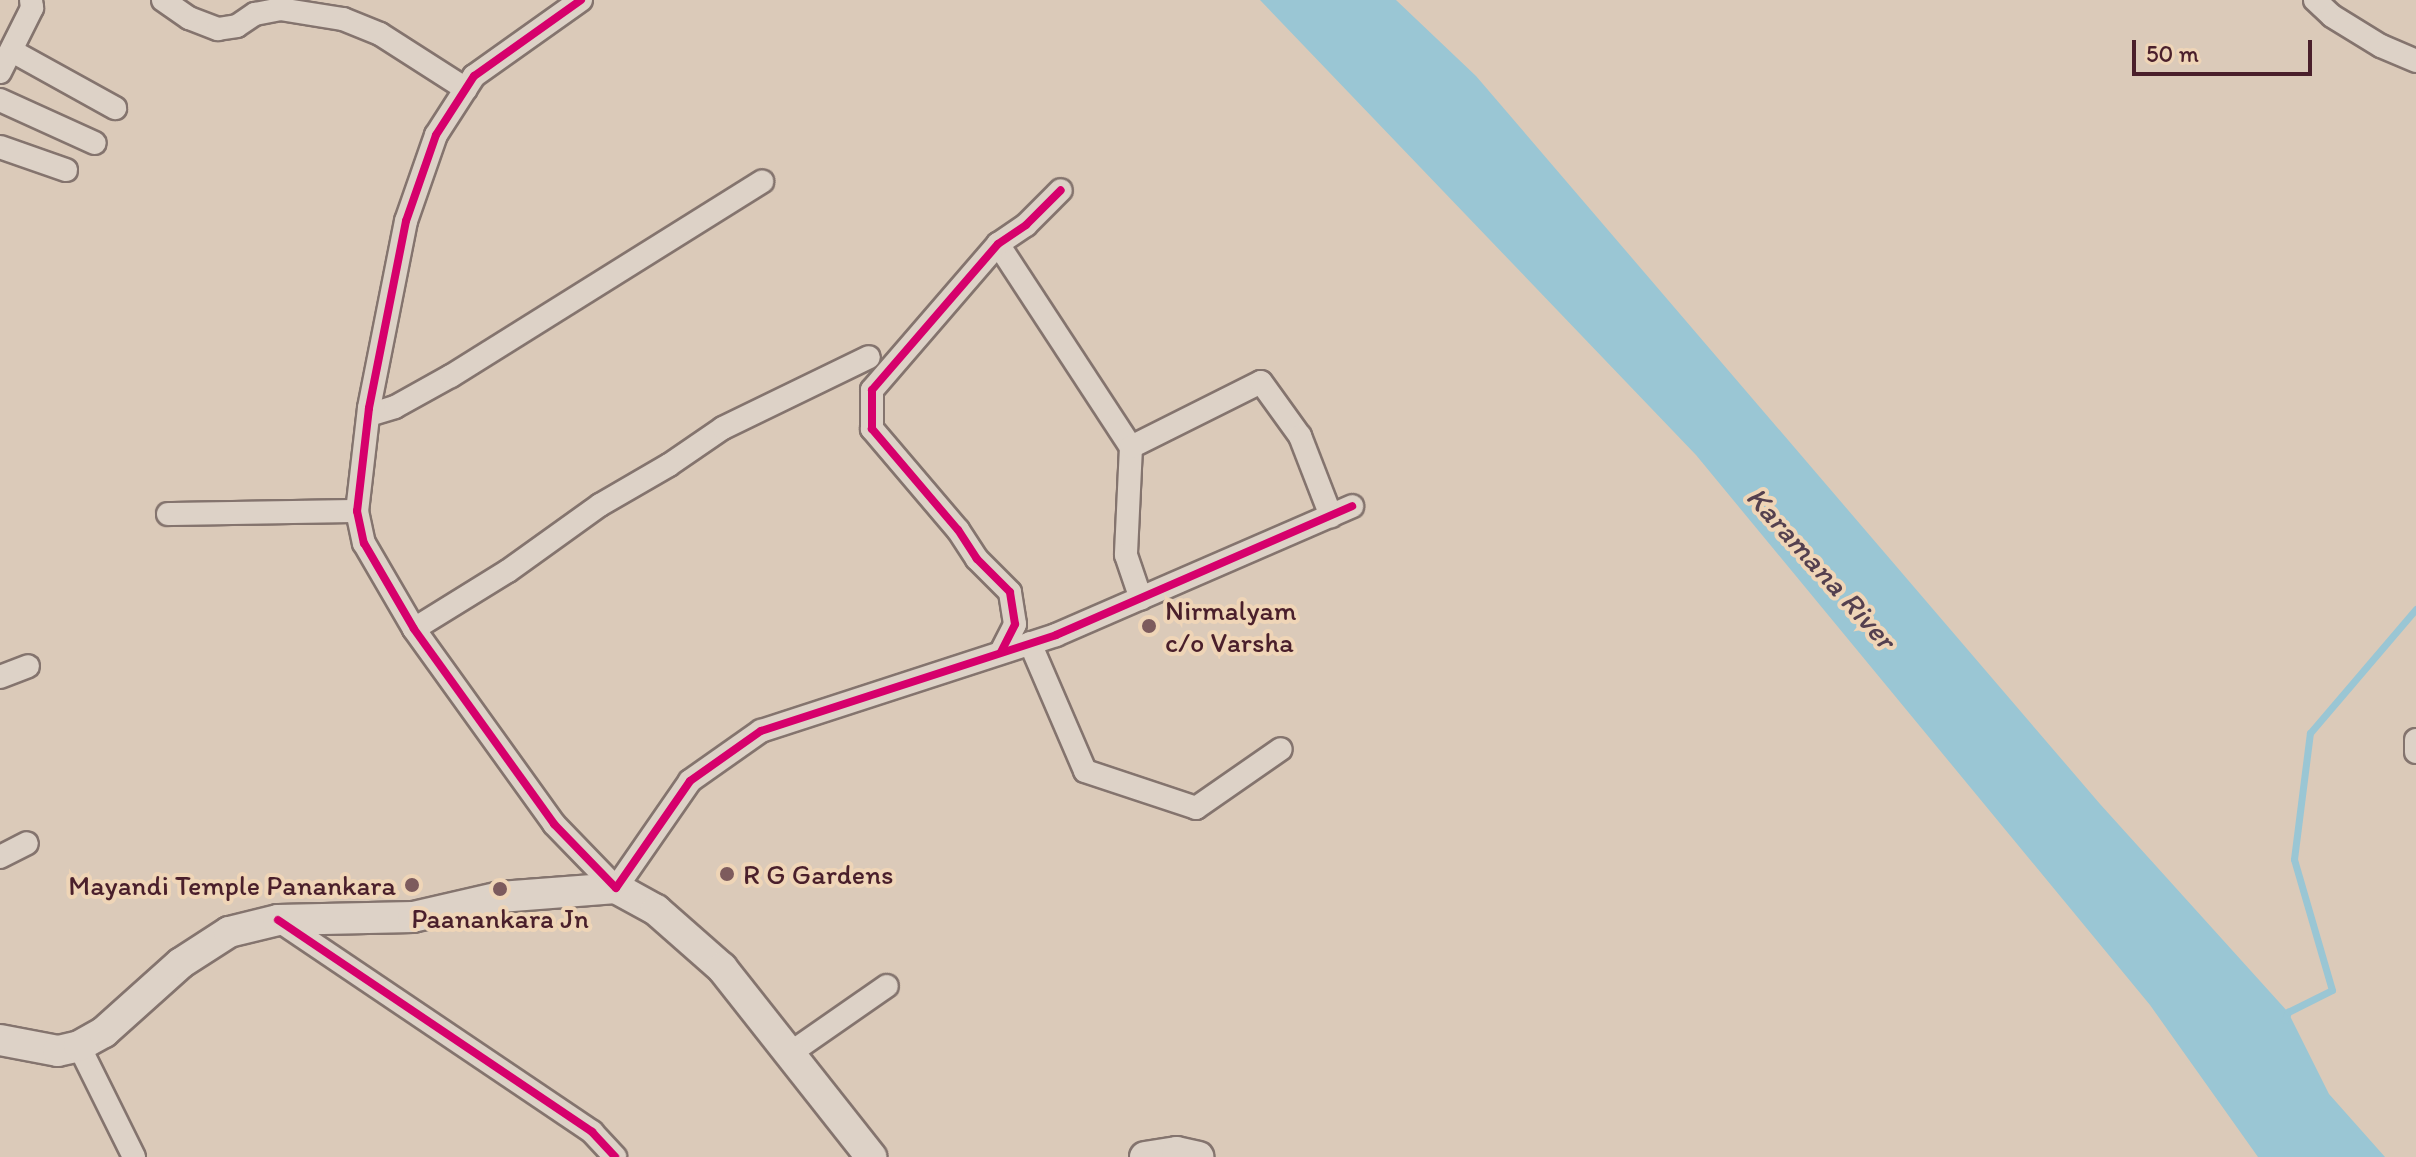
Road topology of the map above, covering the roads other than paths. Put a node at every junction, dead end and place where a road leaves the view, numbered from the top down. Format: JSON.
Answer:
{"nodes":[{"id":1,"x":31,"y":0,"type":"edge"},
{"id":2,"x":163,"y":0,"type":"edge"},
{"id":3,"x":581,"y":0,"type":"edge"},
{"id":4,"x":2315,"y":0,"type":"edge"},
{"id":5,"x":12,"y":51,"type":"junction"},
{"id":6,"x":2416,"y":61,"type":"edge"},
{"id":7,"x":0,"y":72,"type":"edge"},
{"id":8,"x":466,"y":89,"type":"junction"},
{"id":9,"x":0,"y":100,"type":"edge"},
{"id":10,"x":115,"y":108,"type":"dead end"},
{"id":11,"x":95,"y":143,"type":"dead end"},
{"id":12,"x":0,"y":147,"type":"edge"},
{"id":13,"x":66,"y":170,"type":"dead end"},
{"id":14,"x":762,"y":182,"type":"dead end"},
{"id":15,"x":1061,"y":190,"type":"dead end"},
{"id":16,"x":998,"y":244,"type":"junction"},
{"id":17,"x":869,"y":357,"type":"dead end"},
{"id":18,"x":369,"y":415,"type":"junction"},
{"id":19,"x":1131,"y":447,"type":"junction"},
{"id":20,"x":1352,"y":506,"type":"dead end"},
{"id":21,"x":357,"y":511,"type":"junction"},
{"id":22,"x":168,"y":514,"type":"dead end"},
{"id":23,"x":1331,"y":516,"type":"junction"},
{"id":24,"x":1141,"y":599,"type":"junction"},
{"id":25,"x":414,"y":629,"type":"junction"},
{"id":26,"x":1030,"y":643,"type":"junction"},
{"id":27,"x":1001,"y":652,"type":"junction"},
{"id":28,"x":28,"y":666,"type":"dead end"},
{"id":29,"x":0,"y":677,"type":"edge"},
{"id":30,"x":2416,"y":740,"type":"edge"},
{"id":31,"x":1281,"y":749,"type":"dead end"},
{"id":32,"x":2416,"y":752,"type":"edge"},
{"id":33,"x":27,"y":843,"type":"dead end"},
{"id":34,"x":0,"y":857,"type":"edge"},
{"id":35,"x":616,"y":888,"type":"junction"},
{"id":36,"x":278,"y":920,"type":"junction"},
{"id":37,"x":887,"y":986,"type":"dead end"},
{"id":38,"x":79,"y":1046,"type":"junction"},
{"id":39,"x":4,"y":1047,"type":"edge"},
{"id":40,"x":789,"y":1054,"type":"junction"},
{"id":41,"x":134,"y":1157,"type":"edge"},
{"id":42,"x":615,"y":1157,"type":"edge"},
{"id":43,"x":871,"y":1157,"type":"edge"},
{"id":44,"x":1145,"y":1157,"type":"edge"},
{"id":45,"x":1198,"y":1157,"type":"edge"}],
"edges":[{"from":1,"to":5,"type":"street"},
{"from":2,"to":8,"type":"street"},
{"from":3,"to":8,"type":"street"},
{"from":4,"to":6,"type":"street"},
{"from":5,"to":7,"type":"street"},
{"from":5,"to":10,"type":"street"},
{"from":8,"to":18,"type":"street"},
{"from":9,"to":11,"type":"street"},
{"from":12,"to":13,"type":"street"},
{"from":14,"to":18,"type":"street"},
{"from":15,"to":16,"type":"street"},
{"from":16,"to":19,"type":"street"},
{"from":16,"to":27,"type":"street"},
{"from":17,"to":25,"type":"street"},
{"from":18,"to":21,"type":"street"},
{"from":19,"to":23,"type":"street"},
{"from":19,"to":24,"type":"street"},
{"from":20,"to":23,"type":"street"},
{"from":21,"to":22,"type":"street"},
{"from":21,"to":25,"type":"street"},
{"from":23,"to":24,"type":"street"},
{"from":24,"to":26,"type":"street"},
{"from":25,"to":35,"type":"street"},
{"from":26,"to":27,"type":"street"},
{"from":26,"to":31,"type":"street"},
{"from":27,"to":35,"type":"street"},
{"from":28,"to":29,"type":"street"},
{"from":30,"to":32,"type":"street"},
{"from":33,"to":34,"type":"street"},
{"from":35,"to":36,"type":"main road"},
{"from":35,"to":40,"type":"main road"},
{"from":36,"to":38,"type":"main road"},
{"from":36,"to":42,"type":"street"},
{"from":37,"to":40,"type":"street"},
{"from":38,"to":39,"type":"main road"},
{"from":38,"to":41,"type":"street"},
{"from":40,"to":43,"type":"main road"},
{"from":44,"to":45,"type":"main road"}]}
